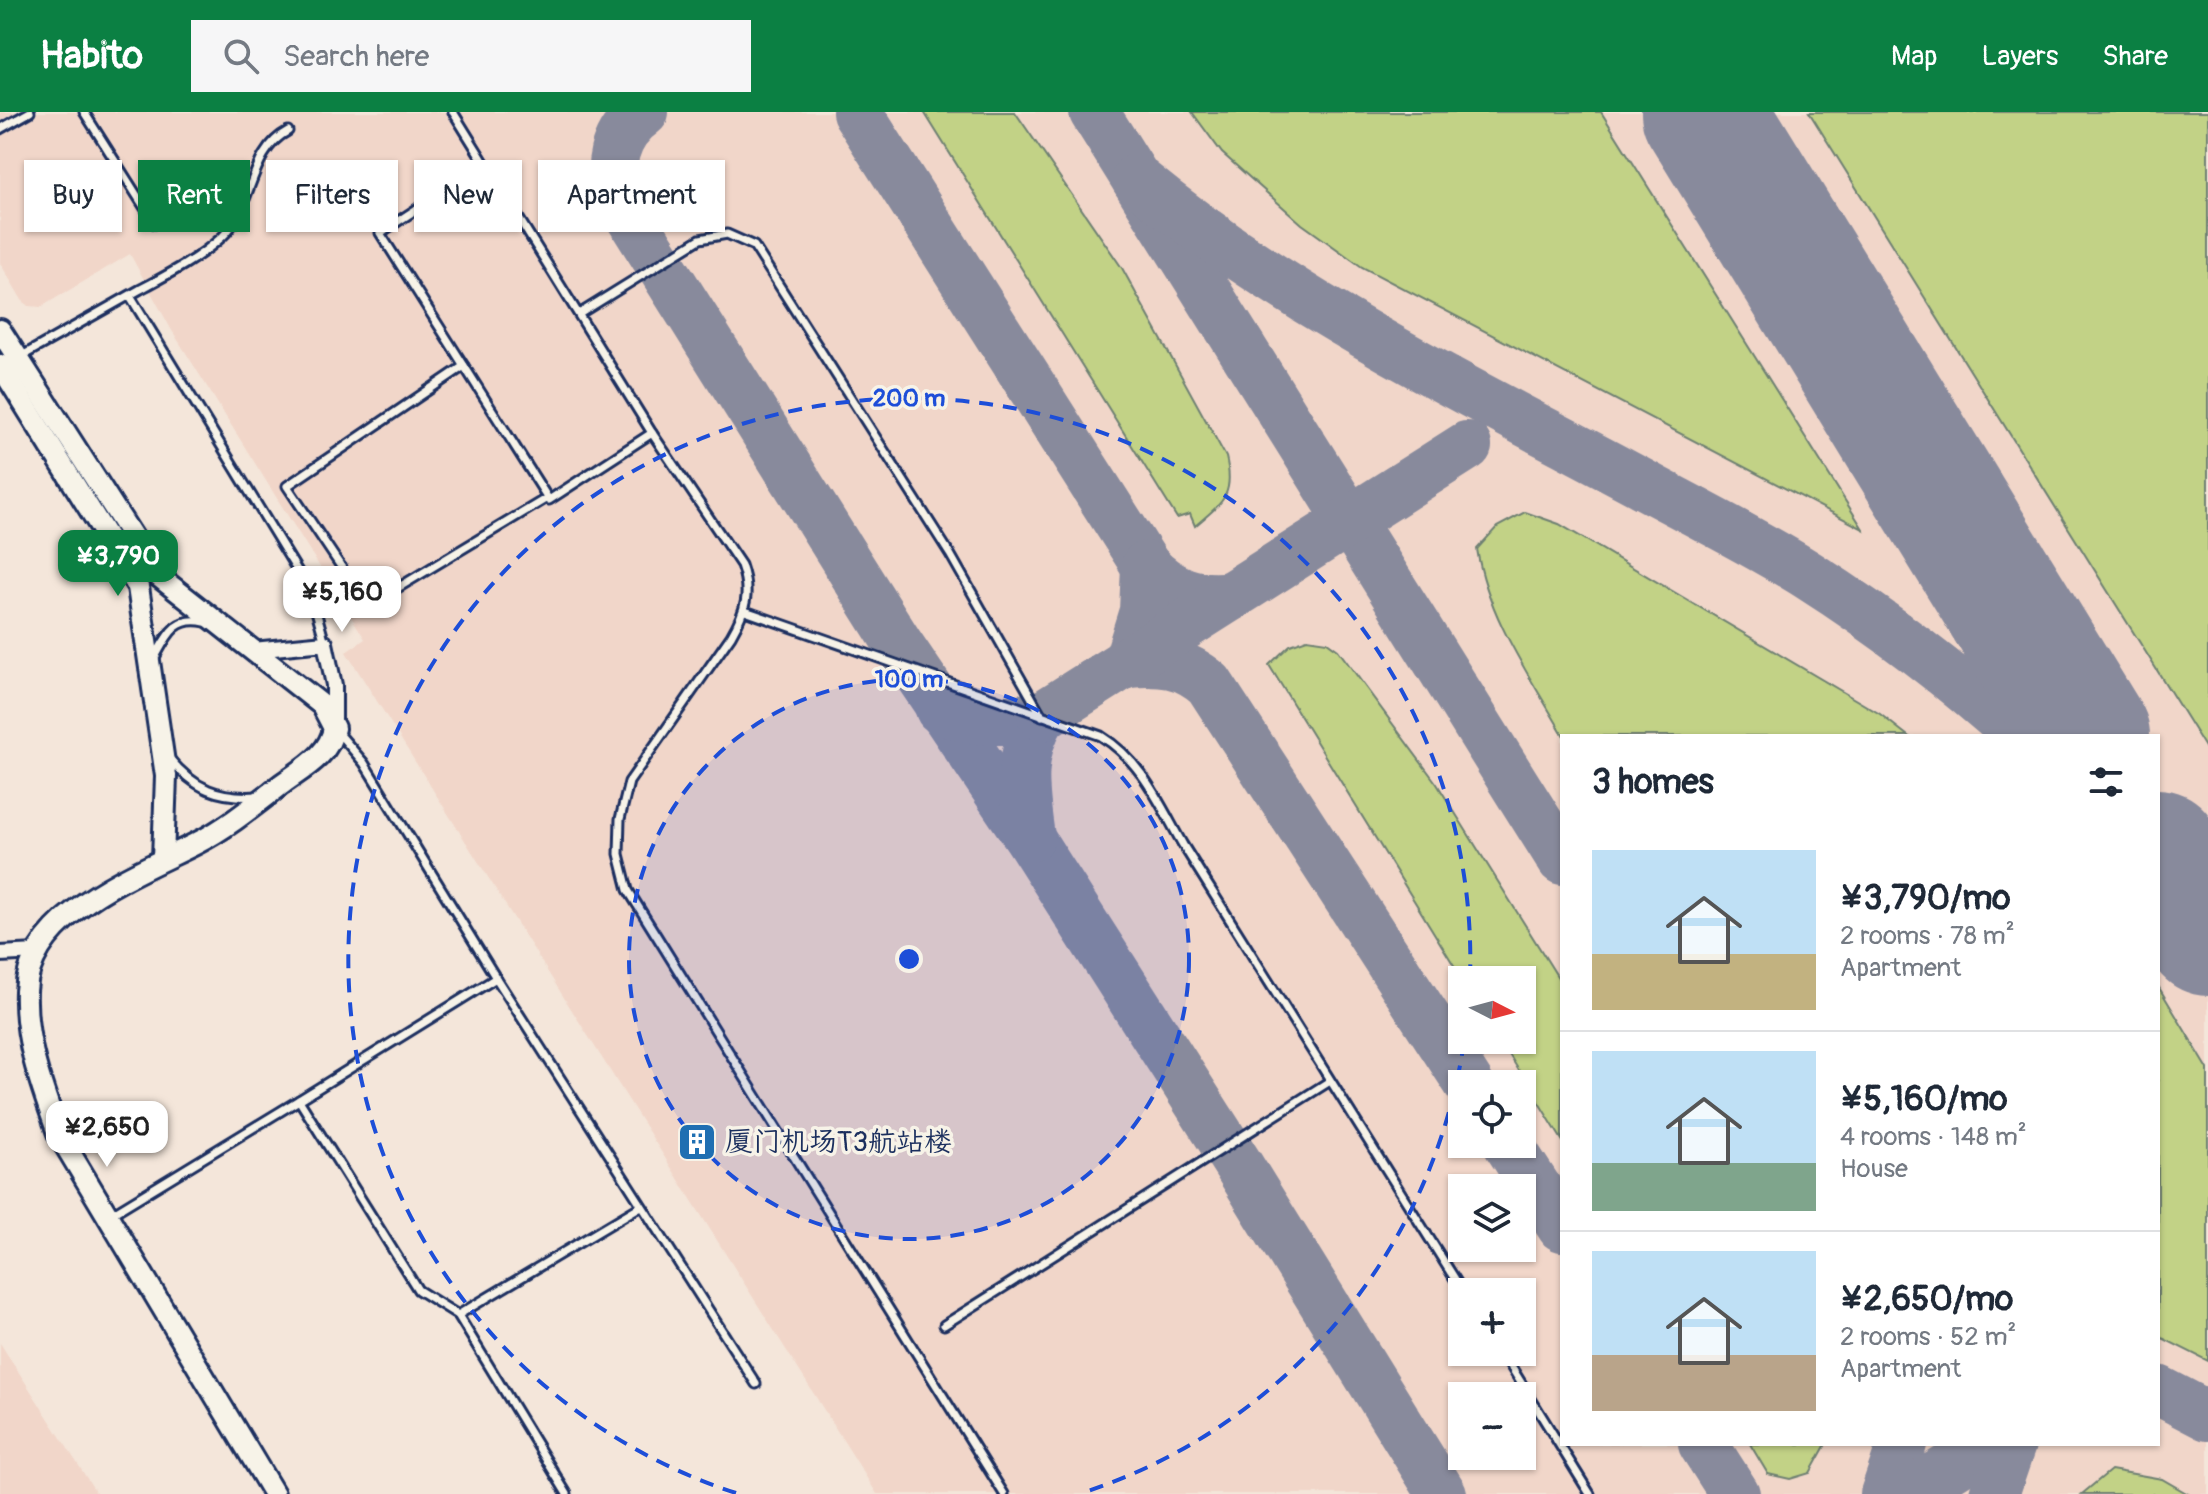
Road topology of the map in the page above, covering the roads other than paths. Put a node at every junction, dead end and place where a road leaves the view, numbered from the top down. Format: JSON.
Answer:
{"nodes":[{"id":1,"x":30,"y":112,"type":"edge"},
{"id":2,"x":84,"y":112,"type":"edge"},
{"id":3,"x":453,"y":112,"type":"edge"},
{"id":4,"x":0,"y":129,"type":"edge"},
{"id":5,"x":288,"y":131,"type":"dead end"},
{"id":6,"x":483,"y":160,"type":"edge"},
{"id":7,"x":138,"y":197,"type":"edge"},
{"id":8,"x":414,"y":211,"type":"edge"},
{"id":9,"x":522,"y":222,"type":"edge"},
{"id":10,"x":130,"y":296,"type":"junction"},
{"id":11,"x":579,"y":314,"type":"junction"},
{"id":12,"x":0,"y":330,"type":"edge"},
{"id":13,"x":9,"y":361,"type":"edge"},
{"id":14,"x":464,"y":366,"type":"junction"},
{"id":15,"x":652,"y":433,"type":"junction"},
{"id":16,"x":547,"y":498,"type":"junction"},
{"id":17,"x":745,"y":611,"type":"junction"},
{"id":18,"x":325,"y":643,"type":"junction"},
{"id":19,"x":249,"y":647,"type":"junction"},
{"id":20,"x":152,"y":663,"type":"junction"},
{"id":21,"x":1042,"y":716,"type":"junction"},
{"id":22,"x":334,"y":728,"type":"junction"},
{"id":23,"x":163,"y":750,"type":"junction"},
{"id":24,"x":268,"y":795,"type":"junction"},
{"id":25,"x":163,"y":859,"type":"junction"},
{"id":26,"x":37,"y":952,"type":"junction"},
{"id":27,"x":0,"y":954,"type":"edge"},
{"id":28,"x":496,"y":978,"type":"junction"},
{"id":29,"x":1330,"y":1081,"type":"junction"},
{"id":30,"x":299,"y":1100,"type":"junction"},
{"id":31,"x":641,"y":1206,"type":"junction"},
{"id":32,"x":109,"y":1216,"type":"junction"},
{"id":33,"x":1454,"y":1278,"type":"edge"},
{"id":34,"x":458,"y":1315,"type":"junction"},
{"id":35,"x":944,"y":1325,"type":"dead end"},
{"id":36,"x":1511,"y":1366,"type":"edge"},
{"id":37,"x":756,"y":1384,"type":"dead end"},
{"id":38,"x":1560,"y":1446,"type":"edge"},
{"id":39,"x":1560,"y":1446,"type":"edge"},
{"id":40,"x":274,"y":1494,"type":"edge"},
{"id":41,"x":567,"y":1494,"type":"edge"},
{"id":42,"x":1004,"y":1494,"type":"edge"},
{"id":43,"x":1590,"y":1494,"type":"edge"}],
"edges":[{"from":1,"to":4,"type":"lane"},
{"from":2,"to":7,"type":"lane"},
{"from":3,"to":6,"type":"lane"},
{"from":5,"to":10,"type":"lane"},
{"from":8,"to":14,"type":"lane"},
{"from":9,"to":11,"type":"lane"},
{"from":10,"to":13,"type":"lane"},
{"from":10,"to":18,"type":"lane"},
{"from":11,"to":15,"type":"lane"},
{"from":11,"to":21,"type":"lane"},
{"from":12,"to":13,"type":"main road"},
{"from":13,"to":19,"type":"main road"},
{"from":13,"to":20,"type":"main road"},
{"from":14,"to":16,"type":"lane"},
{"from":14,"to":16,"type":"lane"},
{"from":15,"to":16,"type":"lane"},
{"from":15,"to":17,"type":"lane"},
{"from":17,"to":21,"type":"lane"},
{"from":17,"to":42,"type":"lane"},
{"from":18,"to":19,"type":"street"},
{"from":18,"to":22,"type":"street"},
{"from":19,"to":20,"type":"lane"},
{"from":19,"to":22,"type":"main road"},
{"from":20,"to":23,"type":"main road"},
{"from":21,"to":29,"type":"lane"},
{"from":22,"to":24,"type":"main road"},
{"from":22,"to":28,"type":"lane"},
{"from":23,"to":24,"type":"lane"},
{"from":23,"to":25,"type":"main road"},
{"from":24,"to":25,"type":"main road"},
{"from":25,"to":26,"type":"main road"},
{"from":26,"to":27,"type":"street"},
{"from":26,"to":32,"type":"main road"},
{"from":28,"to":30,"type":"lane"},
{"from":28,"to":31,"type":"lane"},
{"from":29,"to":33,"type":"lane"},
{"from":29,"to":35,"type":"lane"},
{"from":30,"to":32,"type":"lane"},
{"from":30,"to":34,"type":"lane"},
{"from":31,"to":34,"type":"lane"},
{"from":31,"to":37,"type":"lane"},
{"from":32,"to":40,"type":"main road"},
{"from":34,"to":41,"type":"lane"},
{"from":36,"to":38,"type":"lane"},
{"from":39,"to":43,"type":"lane"}]}
